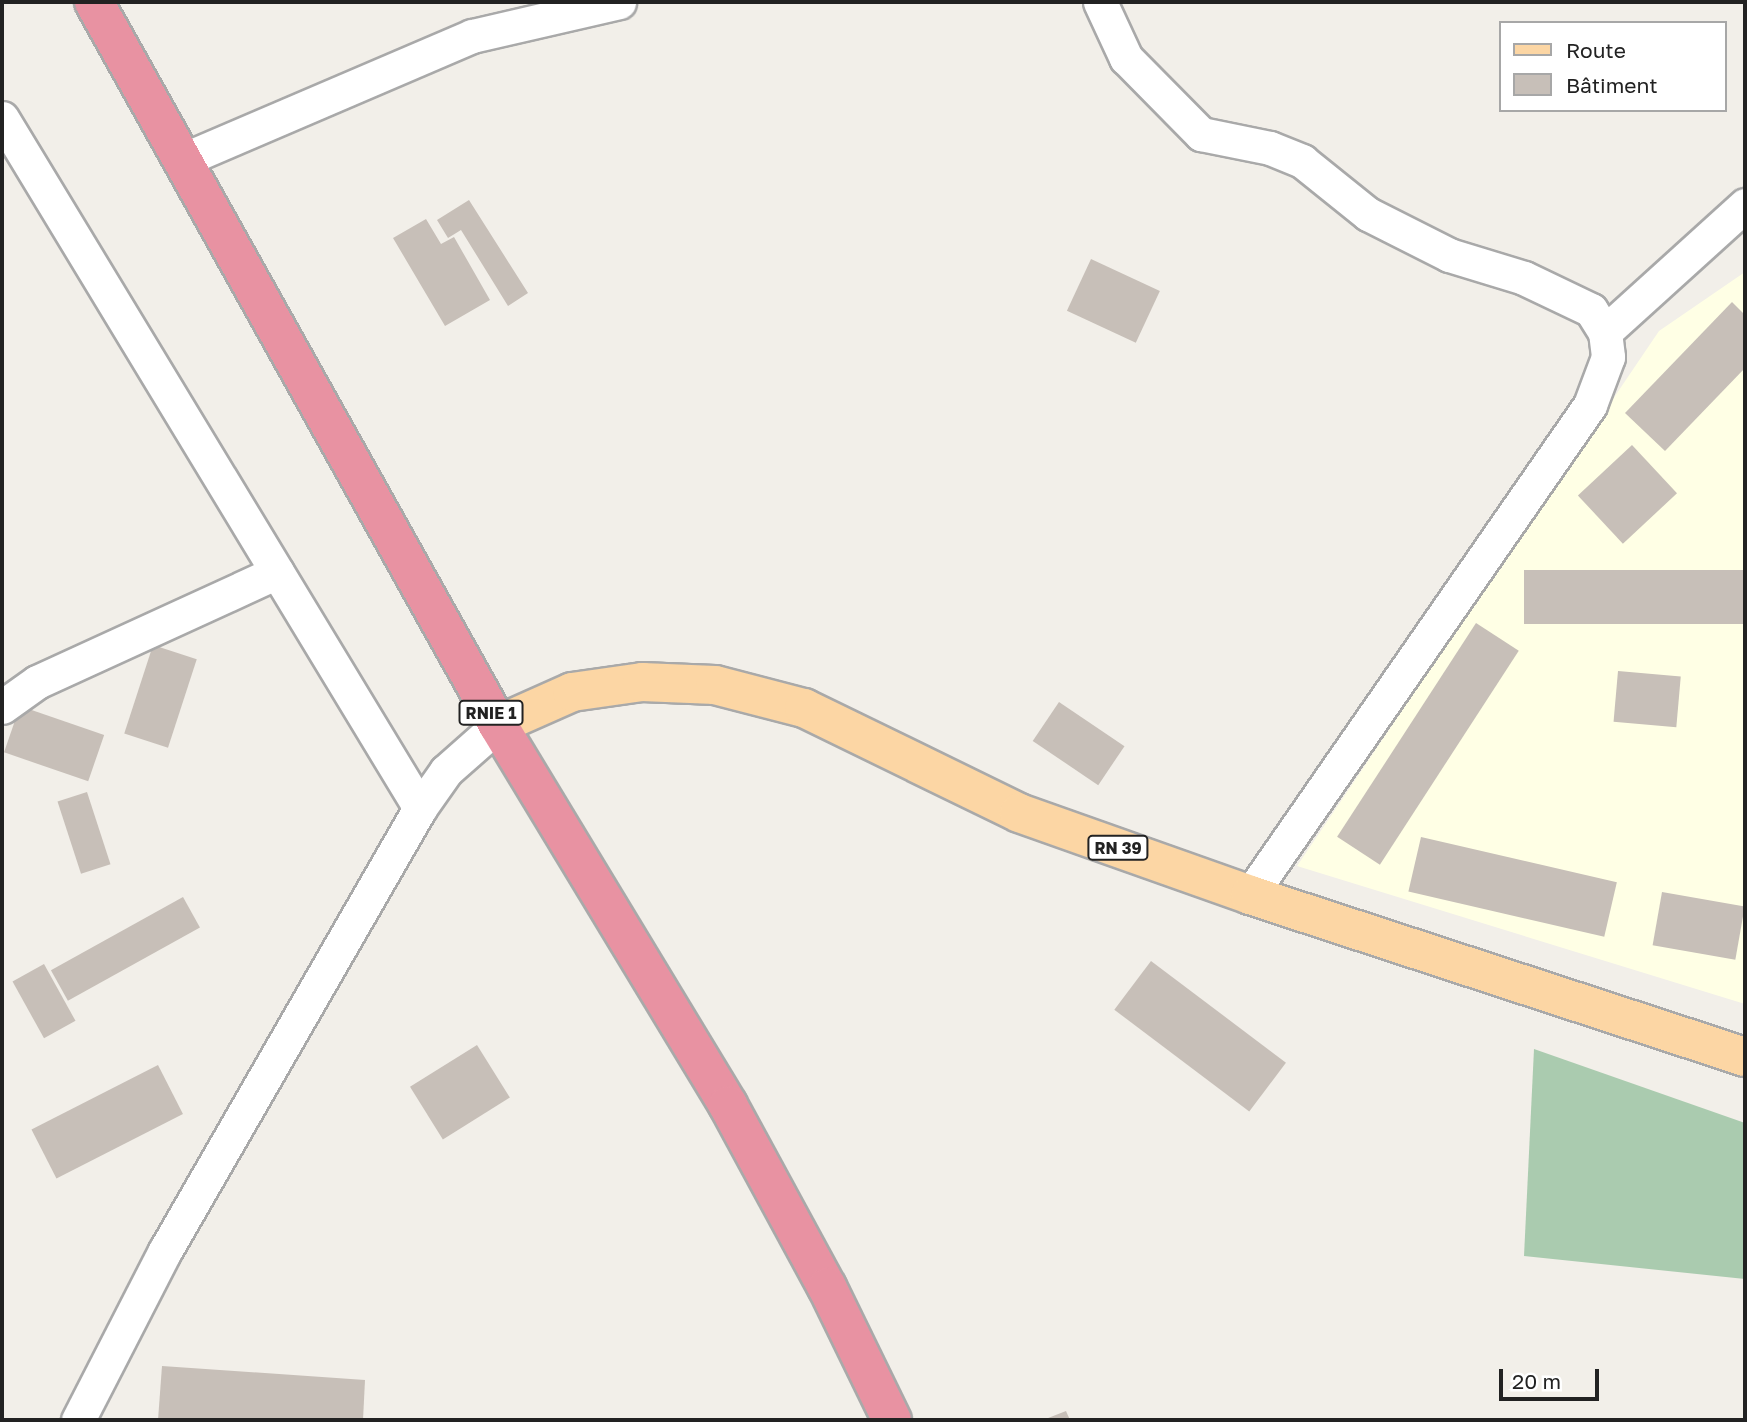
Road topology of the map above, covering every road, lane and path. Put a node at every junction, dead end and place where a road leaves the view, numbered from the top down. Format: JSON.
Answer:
{"nodes":[{"id":1,"x":94,"y":2,"type":"edge"},
{"id":2,"x":619,"y":2,"type":"edge"},
{"id":3,"x":1100,"y":2,"type":"edge"},
{"id":4,"x":2,"y":118,"type":"edge"},
{"id":5,"x":185,"y":159,"type":"junction"},
{"id":6,"x":1745,"y":205,"type":"edge"},
{"id":7,"x":1605,"y":332,"type":"junction"},
{"id":8,"x":277,"y":572,"type":"junction"},
{"id":9,"x":2,"y":707,"type":"edge"},
{"id":10,"x":498,"y":725,"type":"junction"},
{"id":11,"x":420,"y":807,"type":"junction"},
{"id":12,"x":1250,"y":895,"type":"junction"},
{"id":13,"x":1745,"y":1058,"type":"edge"},
{"id":14,"x":78,"y":1420,"type":"edge"},
{"id":15,"x":892,"y":1420,"type":"edge"}],
"edges":[{"from":1,"to":5,"type":"highway","number":"RNIE 1"},
{"from":2,"to":5,"type":"street"},
{"from":3,"to":7,"type":"street"},
{"from":4,"to":8,"type":"street"},
{"from":5,"to":10,"type":"highway","number":"RNIE 1"},
{"from":6,"to":7,"type":"street"},
{"from":7,"to":12,"type":"street"},
{"from":8,"to":9,"type":"street"},
{"from":8,"to":11,"type":"street"},
{"from":10,"to":11,"type":"street"},
{"from":10,"to":12,"type":"main road","number":"RN 39"},
{"from":10,"to":15,"type":"highway","number":"RNIE 1"},
{"from":11,"to":14,"type":"street"},
{"from":12,"to":13,"type":"main road","number":"RN 39"}]}
